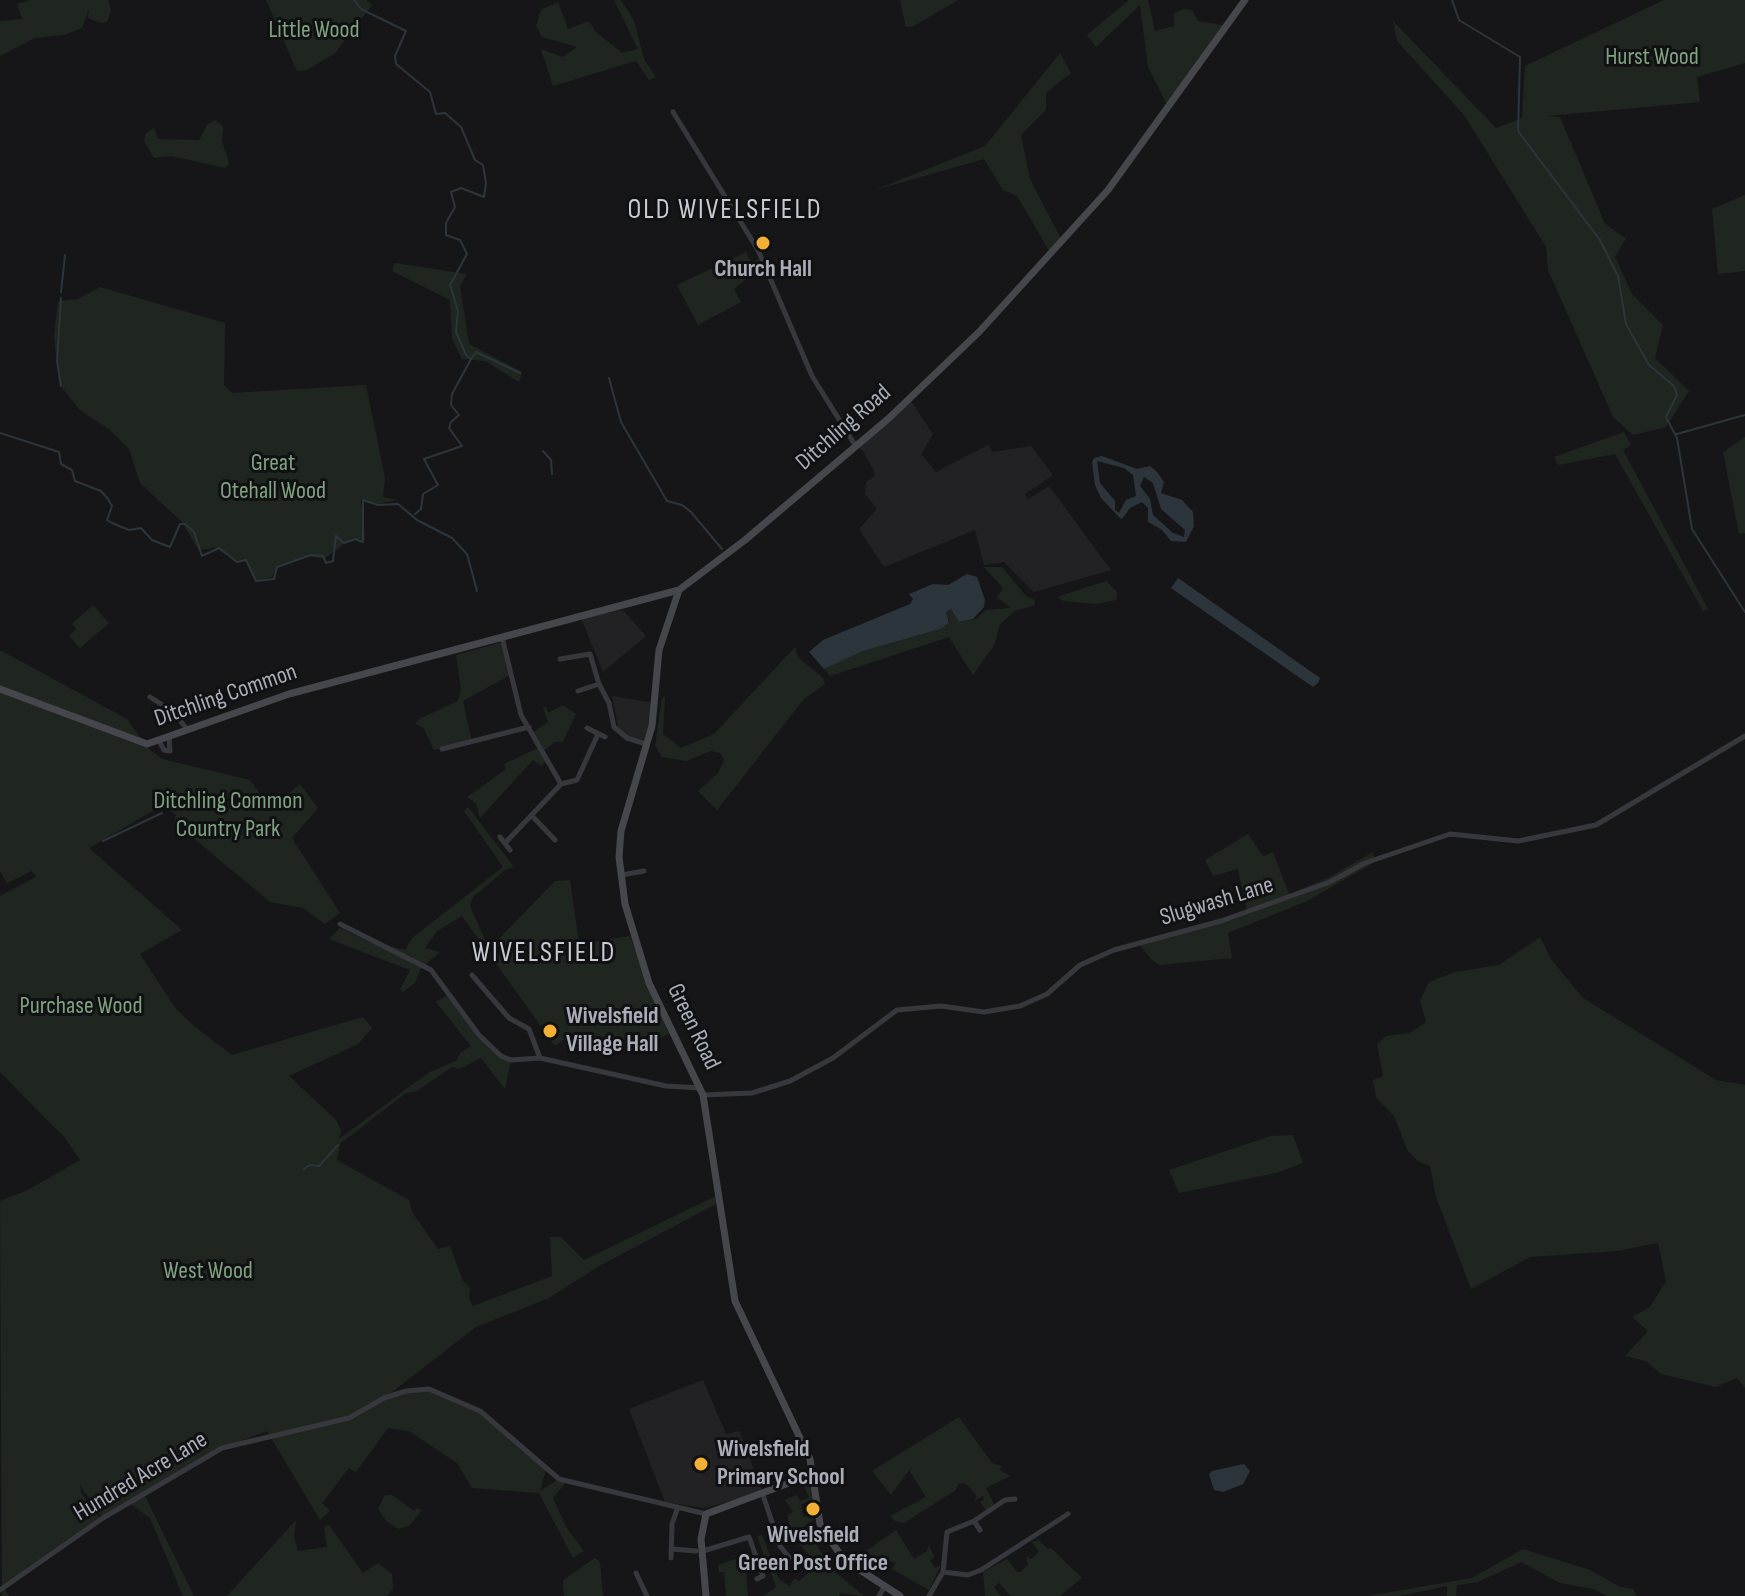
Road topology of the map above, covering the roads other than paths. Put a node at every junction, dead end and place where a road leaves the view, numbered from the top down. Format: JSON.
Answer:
{"nodes":[{"id":1,"x":1245,"y":0,"type":"edge"},
{"id":2,"x":673,"y":112,"type":"dead end"},
{"id":3,"x":855,"y":445,"type":"junction"},
{"id":4,"x":679,"y":590,"type":"junction"},
{"id":5,"x":501,"y":636,"type":"junction"},
{"id":6,"x":560,"y":659,"type":"dead end"},
{"id":7,"x":331,"y":683,"type":"joint"},
{"id":8,"x":599,"y":684,"type":"junction"},
{"id":9,"x":0,"y":689,"type":"edge"},
{"id":10,"x":578,"y":692,"type":"dead end"},
{"id":11,"x":150,"y":697,"type":"dead end"},
{"id":12,"x":529,"y":727,"type":"junction"},
{"id":13,"x":587,"y":728,"type":"dead end"},
{"id":14,"x":187,"y":729,"type":"junction"},
{"id":15,"x":598,"y":734,"type":"junction"},
{"id":16,"x":1745,"y":736,"type":"edge"},
{"id":17,"x":169,"y":737,"type":"junction"},
{"id":18,"x":605,"y":737,"type":"dead end"},
{"id":19,"x":159,"y":741,"type":"junction"},
{"id":20,"x":647,"y":744,"type":"junction"},
{"id":21,"x":447,"y":750,"type":"dead end"},
{"id":22,"x":561,"y":784,"type":"junction"},
{"id":23,"x":532,"y":816,"type":"junction"},
{"id":24,"x":500,"y":837,"type":"dead end"},
{"id":25,"x":555,"y":840,"type":"dead end"},
{"id":26,"x":506,"y":842,"type":"junction"},
{"id":27,"x":510,"y":850,"type":"dead end"},
{"id":28,"x":644,"y":871,"type":"dead end"},
{"id":29,"x":621,"y":875,"type":"junction"},
{"id":30,"x":340,"y":924,"type":"dead end"},
{"id":31,"x":472,"y":975,"type":"dead end"},
{"id":32,"x":540,"y":1058,"type":"junction"},
{"id":33,"x":701,"y":1092,"type":"junction"},
{"id":34,"x":813,"y":1474,"type":"junction"},
{"id":35,"x":763,"y":1495,"type":"junction"},
{"id":36,"x":1011,"y":1496,"type":"dead end"},
{"id":37,"x":678,"y":1507,"type":"junction"},
{"id":38,"x":706,"y":1514,"type":"junction"},
{"id":39,"x":1068,"y":1514,"type":"dead end"},
{"id":40,"x":974,"y":1521,"type":"junction"},
{"id":41,"x":980,"y":1530,"type":"dead end"},
{"id":42,"x":937,"y":1536,"type":"dead end"},
{"id":43,"x":944,"y":1538,"type":"junction"},
{"id":44,"x":672,"y":1549,"type":"junction"},
{"id":45,"x":700,"y":1551,"type":"junction"},
{"id":46,"x":671,"y":1558,"type":"dead end"},
{"id":47,"x":795,"y":1565,"type":"dead end"},
{"id":48,"x":943,"y":1572,"type":"junction"},
{"id":49,"x":636,"y":1573,"type":"dead end"},
{"id":50,"x":757,"y":1579,"type":"dead end"},
{"id":51,"x":884,"y":1587,"type":"junction"},
{"id":52,"x":0,"y":1590,"type":"edge"},
{"id":53,"x":647,"y":1596,"type":"edge"},
{"id":54,"x":706,"y":1596,"type":"edge"},
{"id":55,"x":879,"y":1596,"type":"edge"},
{"id":56,"x":900,"y":1596,"type":"edge"},
{"id":57,"x":929,"y":1596,"type":"edge"}],
"edges":[{"from":1,"to":3,"type":"main road","name":"Ditchling Road"},
{"from":2,"to":3,"type":"street"},
{"from":3,"to":4,"type":"main road","name":"Ditchling Road"},
{"from":4,"to":5,"type":"main road","name":"Ditchling Road"},
{"from":4,"to":20,"type":"main road","name":"Green Road"},
{"from":5,"to":7,"type":"main road","name":"Ditchling Road"},
{"from":5,"to":12,"type":"street"},
{"from":6,"to":8,"type":"street"},
{"from":7,"to":14,"type":"main road","name":"Ditchling Common"},
{"from":8,"to":10,"type":"street"},
{"from":8,"to":20,"type":"street"},
{"from":9,"to":19,"type":"main road","name":"Ditchling Common"},
{"from":11,"to":14,"type":"street"},
{"from":12,"to":21,"type":"street"},
{"from":12,"to":22,"type":"street"},
{"from":13,"to":15,"type":"street"},
{"from":14,"to":17,"type":"main road","name":"Ditchling Common"},
{"from":15,"to":18,"type":"street"},
{"from":15,"to":22,"type":"street"},
{"from":16,"to":33,"type":"street","name":"Slugwash Lane"},
{"from":17,"to":19,"type":"main road","name":"Ditchling Common"},
{"from":17,"to":19,"type":"street"},
{"from":20,"to":29,"type":"main road","name":"Green Road"},
{"from":22,"to":23,"type":"street"},
{"from":23,"to":25,"type":"street"},
{"from":23,"to":26,"type":"street"},
{"from":24,"to":26,"type":"street"},
{"from":26,"to":27,"type":"street"},
{"from":28,"to":29,"type":"street"},
{"from":29,"to":33,"type":"main road","name":"Green Road"},
{"from":30,"to":32,"type":"street","name":"Slugwash Lane"},
{"from":31,"to":32,"type":"street"},
{"from":32,"to":33,"type":"street","name":"Slugwash Lane"},
{"from":33,"to":34,"type":"main road","name":"Green Road"},
{"from":34,"to":35,"type":"main road"},
{"from":34,"to":51,"type":"main road","name":"Green Road"},
{"from":35,"to":38,"type":"main road"},
{"from":35,"to":47,"type":"street"},
{"from":36,"to":40,"type":"street"},
{"from":37,"to":38,"type":"street","name":"Hundred Acre Lane"},
{"from":37,"to":44,"type":"street"},
{"from":37,"to":52,"type":"street","name":"Hundred Acre Lane"},
{"from":38,"to":45,"type":"main road"},
{"from":39,"to":48,"type":"street"},
{"from":40,"to":41,"type":"street"},
{"from":40,"to":43,"type":"street"},
{"from":42,"to":43,"type":"street"},
{"from":43,"to":48,"type":"street"},
{"from":44,"to":45,"type":"street"},
{"from":44,"to":46,"type":"street"},
{"from":45,"to":50,"type":"street"},
{"from":45,"to":54,"type":"main road"},
{"from":48,"to":57,"type":"street"},
{"from":49,"to":53,"type":"street"},
{"from":51,"to":55,"type":"street"},
{"from":51,"to":56,"type":"main road","name":"Green Road"}]}
